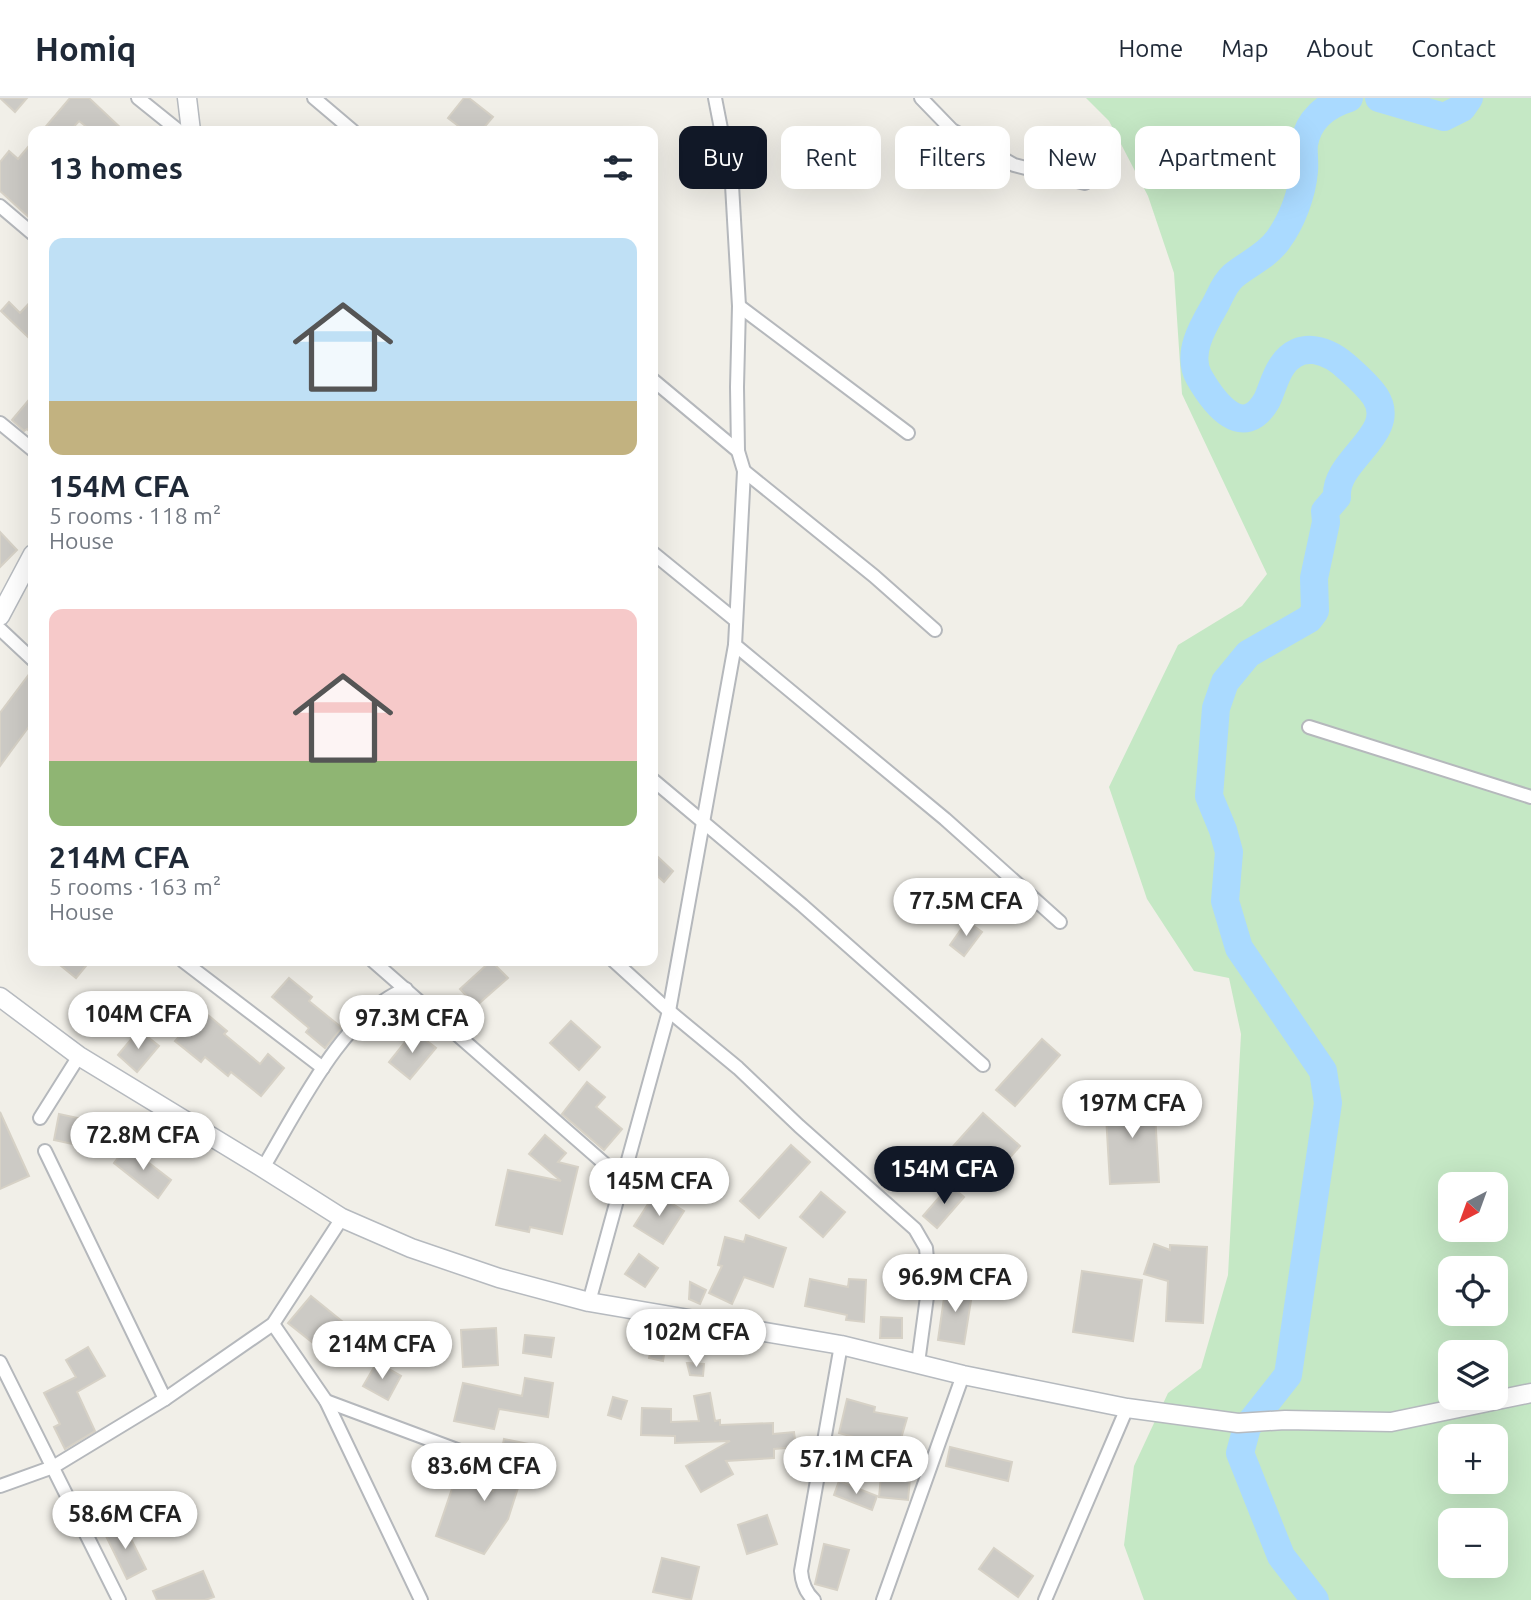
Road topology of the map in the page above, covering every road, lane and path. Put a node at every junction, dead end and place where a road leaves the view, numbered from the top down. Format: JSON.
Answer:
{"nodes":[{"id":1,"x":138,"y":98,"type":"edge"},
{"id":2,"x":187,"y":98,"type":"edge"},
{"id":3,"x":313,"y":98,"type":"edge"},
{"id":4,"x":715,"y":98,"type":"edge"},
{"id":5,"x":920,"y":98,"type":"edge"},
{"id":6,"x":173,"y":126,"type":"edge"},
{"id":7,"x":190,"y":126,"type":"edge"},
{"id":8,"x":347,"y":126,"type":"edge"},
{"id":9,"x":1024,"y":168,"type":"edge"},
{"id":10,"x":0,"y":206,"type":"edge"},
{"id":11,"x":28,"y":230,"type":"edge"},
{"id":12,"x":739,"y":306,"type":"junction"},
{"id":13,"x":658,"y":384,"type":"edge"},
{"id":14,"x":0,"y":423,"type":"edge"},
{"id":15,"x":908,"y":433,"type":"dead end"},
{"id":16,"x":28,"y":446,"type":"edge"},
{"id":17,"x":738,"y":451,"type":"junction"},
{"id":18,"x":744,"y":471,"type":"junction"},
{"id":19,"x":658,"y":557,"type":"edge"},
{"id":20,"x":28,"y":563,"type":"edge"},
{"id":21,"x":0,"y":616,"type":"edge"},
{"id":22,"x":734,"y":619,"type":"junction"},
{"id":23,"x":0,"y":629,"type":"edge"},
{"id":24,"x":935,"y":630,"type":"dead end"},
{"id":25,"x":735,"y":645,"type":"junction"},
{"id":26,"x":28,"y":655,"type":"edge"},
{"id":27,"x":1308,"y":727,"type":"dead end"},
{"id":28,"x":658,"y":784,"type":"edge"},
{"id":29,"x":1531,"y":797,"type":"edge"},
{"id":30,"x":704,"y":822,"type":"junction"},
{"id":31,"x":1060,"y":922,"type":"dead end"},
{"id":32,"x":190,"y":966,"type":"edge"},
{"id":33,"x":379,"y":966,"type":"edge"},
{"id":34,"x":620,"y":966,"type":"edge"},
{"id":35,"x":406,"y":989,"type":"junction"},
{"id":36,"x":0,"y":997,"type":"edge"},
{"id":37,"x":669,"y":1011,"type":"junction"},
{"id":38,"x":79,"y":1056,"type":"junction"},
{"id":39,"x":983,"y":1065,"type":"dead end"},
{"id":40,"x":323,"y":1068,"type":"junction"},
{"id":41,"x":40,"y":1118,"type":"dead end"},
{"id":42,"x":45,"y":1151,"type":"dead end"},
{"id":43,"x":263,"y":1168,"type":"junction"},
{"id":44,"x":622,"y":1179,"type":"junction"},
{"id":45,"x":342,"y":1218,"type":"junction"},
{"id":46,"x":589,"y":1302,"type":"junction"},
{"id":47,"x":273,"y":1324,"type":"junction"},
{"id":48,"x":841,"y":1345,"type":"junction"},
{"id":49,"x":0,"y":1362,"type":"edge"},
{"id":50,"x":918,"y":1363,"type":"junction"},
{"id":51,"x":963,"y":1374,"type":"junction"},
{"id":52,"x":1531,"y":1393,"type":"edge"},
{"id":53,"x":165,"y":1399,"type":"junction"},
{"id":54,"x":326,"y":1401,"type":"junction"},
{"id":55,"x":1127,"y":1408,"type":"junction"},
{"id":56,"x":476,"y":1457,"type":"dead end"},
{"id":57,"x":53,"y":1467,"type":"junction"},
{"id":58,"x":0,"y":1486,"type":"edge"},
{"id":59,"x":119,"y":1600,"type":"edge"},
{"id":60,"x":421,"y":1600,"type":"edge"},
{"id":61,"x":814,"y":1600,"type":"edge"},
{"id":62,"x":883,"y":1600,"type":"edge"},
{"id":63,"x":1045,"y":1600,"type":"edge"}],
"edges":[{"from":1,"to":6,"type":"street"},
{"from":2,"to":7,"type":"main road"},
{"from":3,"to":8,"type":"street"},
{"from":4,"to":12,"type":"street"},
{"from":5,"to":9,"type":"street"},
{"from":10,"to":11,"type":"street"},
{"from":12,"to":15,"type":"street"},
{"from":12,"to":17,"type":"street"},
{"from":13,"to":17,"type":"street"},
{"from":14,"to":16,"type":"street"},
{"from":17,"to":18,"type":"street"},
{"from":18,"to":22,"type":"street"},
{"from":18,"to":24,"type":"street"},
{"from":19,"to":22,"type":"street"},
{"from":20,"to":21,"type":"main road"},
{"from":22,"to":25,"type":"street"},
{"from":23,"to":26,"type":"street"},
{"from":25,"to":30,"type":"street"},
{"from":25,"to":31,"type":"street"},
{"from":27,"to":29,"type":"street"},
{"from":28,"to":30,"type":"street"},
{"from":30,"to":37,"type":"street"},
{"from":30,"to":39,"type":"street"},
{"from":32,"to":40,"type":"street"},
{"from":33,"to":35,"type":"street"},
{"from":34,"to":37,"type":"street"},
{"from":35,"to":40,"type":"street"},
{"from":35,"to":44,"type":"street"},
{"from":36,"to":38,"type":"main road"},
{"from":37,"to":44,"type":"street"},
{"from":37,"to":50,"type":"street"},
{"from":38,"to":41,"type":"street"},
{"from":38,"to":43,"type":"main road"},
{"from":40,"to":43,"type":"street"},
{"from":42,"to":53,"type":"street"},
{"from":43,"to":45,"type":"main road"},
{"from":44,"to":46,"type":"street"},
{"from":45,"to":46,"type":"main road"},
{"from":45,"to":47,"type":"street"},
{"from":46,"to":48,"type":"main road"},
{"from":47,"to":53,"type":"street"},
{"from":47,"to":54,"type":"street"},
{"from":48,"to":50,"type":"main road"},
{"from":48,"to":61,"type":"street"},
{"from":49,"to":57,"type":"street"},
{"from":50,"to":51,"type":"main road"},
{"from":51,"to":55,"type":"main road"},
{"from":51,"to":62,"type":"street"},
{"from":52,"to":55,"type":"main road"},
{"from":53,"to":57,"type":"street"},
{"from":54,"to":56,"type":"street"},
{"from":54,"to":60,"type":"street"},
{"from":55,"to":63,"type":"street"},
{"from":57,"to":58,"type":"street"},
{"from":57,"to":59,"type":"street"}]}
